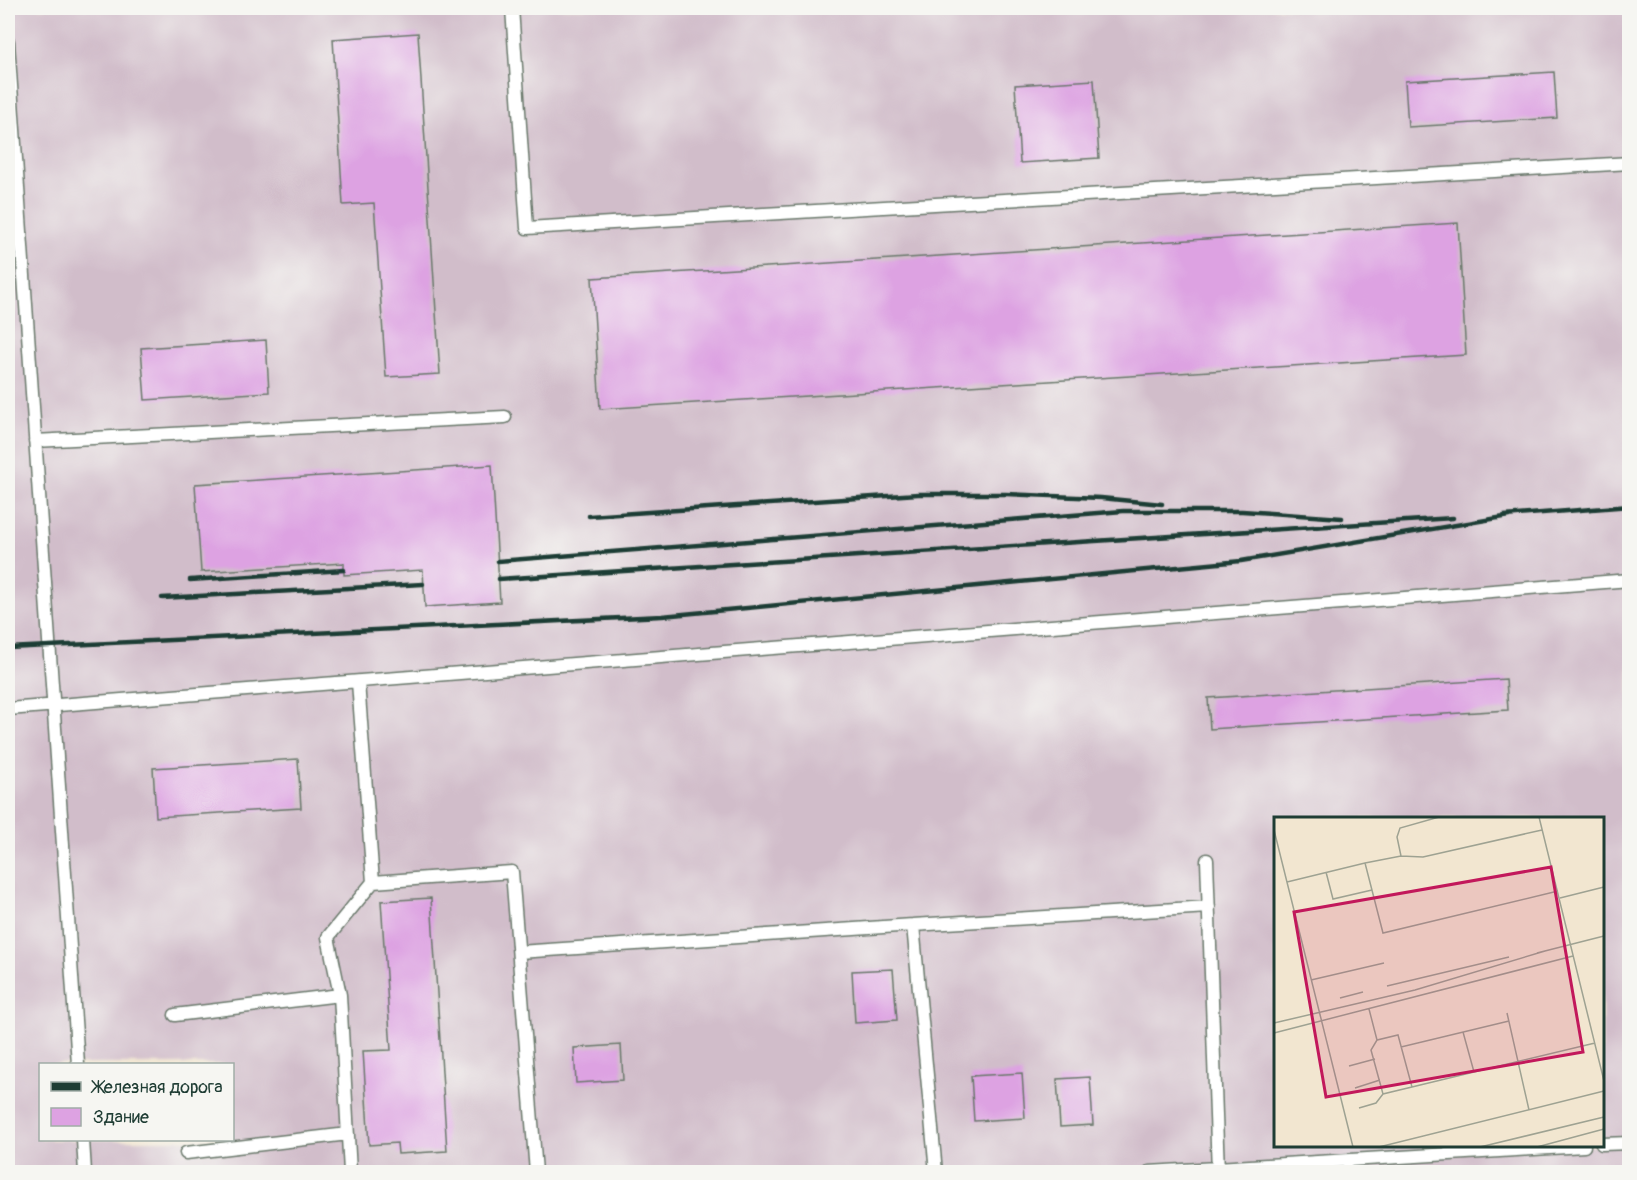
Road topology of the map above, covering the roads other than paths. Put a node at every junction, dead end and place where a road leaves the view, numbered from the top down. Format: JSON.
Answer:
{"nodes":[{"id":1,"x":512,"y":8,"type":"edge"},
{"id":2,"x":8,"y":42,"type":"edge"},
{"id":3,"x":1629,"y":163,"type":"edge"},
{"id":4,"x":505,"y":417,"type":"dead end"},
{"id":5,"x":35,"y":441,"type":"junction"},
{"id":6,"x":1629,"y":580,"type":"edge"},
{"id":7,"x":358,"y":682,"type":"junction"},
{"id":8,"x":53,"y":706,"type":"junction"},
{"id":9,"x":8,"y":709,"type":"edge"},
{"id":10,"x":1208,"y":860,"type":"dead end"},
{"id":11,"x":373,"y":882,"type":"junction"},
{"id":12,"x":1209,"y":907,"type":"junction"},
{"id":13,"x":913,"y":925,"type":"junction"},
{"id":14,"x":519,"y":952,"type":"junction"},
{"id":15,"x":340,"y":995,"type":"junction"},
{"id":16,"x":175,"y":1015,"type":"dead end"},
{"id":17,"x":78,"y":1063,"type":"edge"},
{"id":18,"x":348,"y":1134,"type":"junction"},
{"id":19,"x":83,"y":1141,"type":"edge"},
{"id":20,"x":1629,"y":1143,"type":"edge"},
{"id":21,"x":1604,"y":1144,"type":"edge"},
{"id":22,"x":1569,"y":1147,"type":"edge"},
{"id":23,"x":186,"y":1153,"type":"dead end"},
{"id":24,"x":1218,"y":1170,"type":"edge"},
{"id":25,"x":85,"y":1173,"type":"edge"},
{"id":26,"x":350,"y":1173,"type":"edge"},
{"id":27,"x":536,"y":1173,"type":"edge"},
{"id":28,"x":936,"y":1173,"type":"edge"},
{"id":29,"x":1149,"y":1173,"type":"edge"}],
"edges":[{"from":1,"to":3,"type":"lane"},
{"from":2,"to":5,"type":"lane"},
{"from":4,"to":5,"type":"lane"},
{"from":5,"to":8,"type":"lane"},
{"from":6,"to":7,"type":"lane"},
{"from":7,"to":8,"type":"lane"},
{"from":7,"to":11,"type":"lane"},
{"from":8,"to":9,"type":"lane"},
{"from":8,"to":17,"type":"lane"},
{"from":10,"to":12,"type":"lane"},
{"from":11,"to":14,"type":"lane"},
{"from":11,"to":15,"type":"lane"},
{"from":12,"to":13,"type":"lane"},
{"from":12,"to":24,"type":"lane"},
{"from":13,"to":14,"type":"lane"},
{"from":13,"to":28,"type":"lane"},
{"from":14,"to":27,"type":"lane"},
{"from":15,"to":16,"type":"lane"},
{"from":15,"to":18,"type":"lane"},
{"from":18,"to":23,"type":"lane"},
{"from":18,"to":26,"type":"lane"},
{"from":19,"to":25,"type":"lane"},
{"from":20,"to":21,"type":"lane"},
{"from":22,"to":24,"type":"lane"},
{"from":24,"to":29,"type":"lane"}]}
